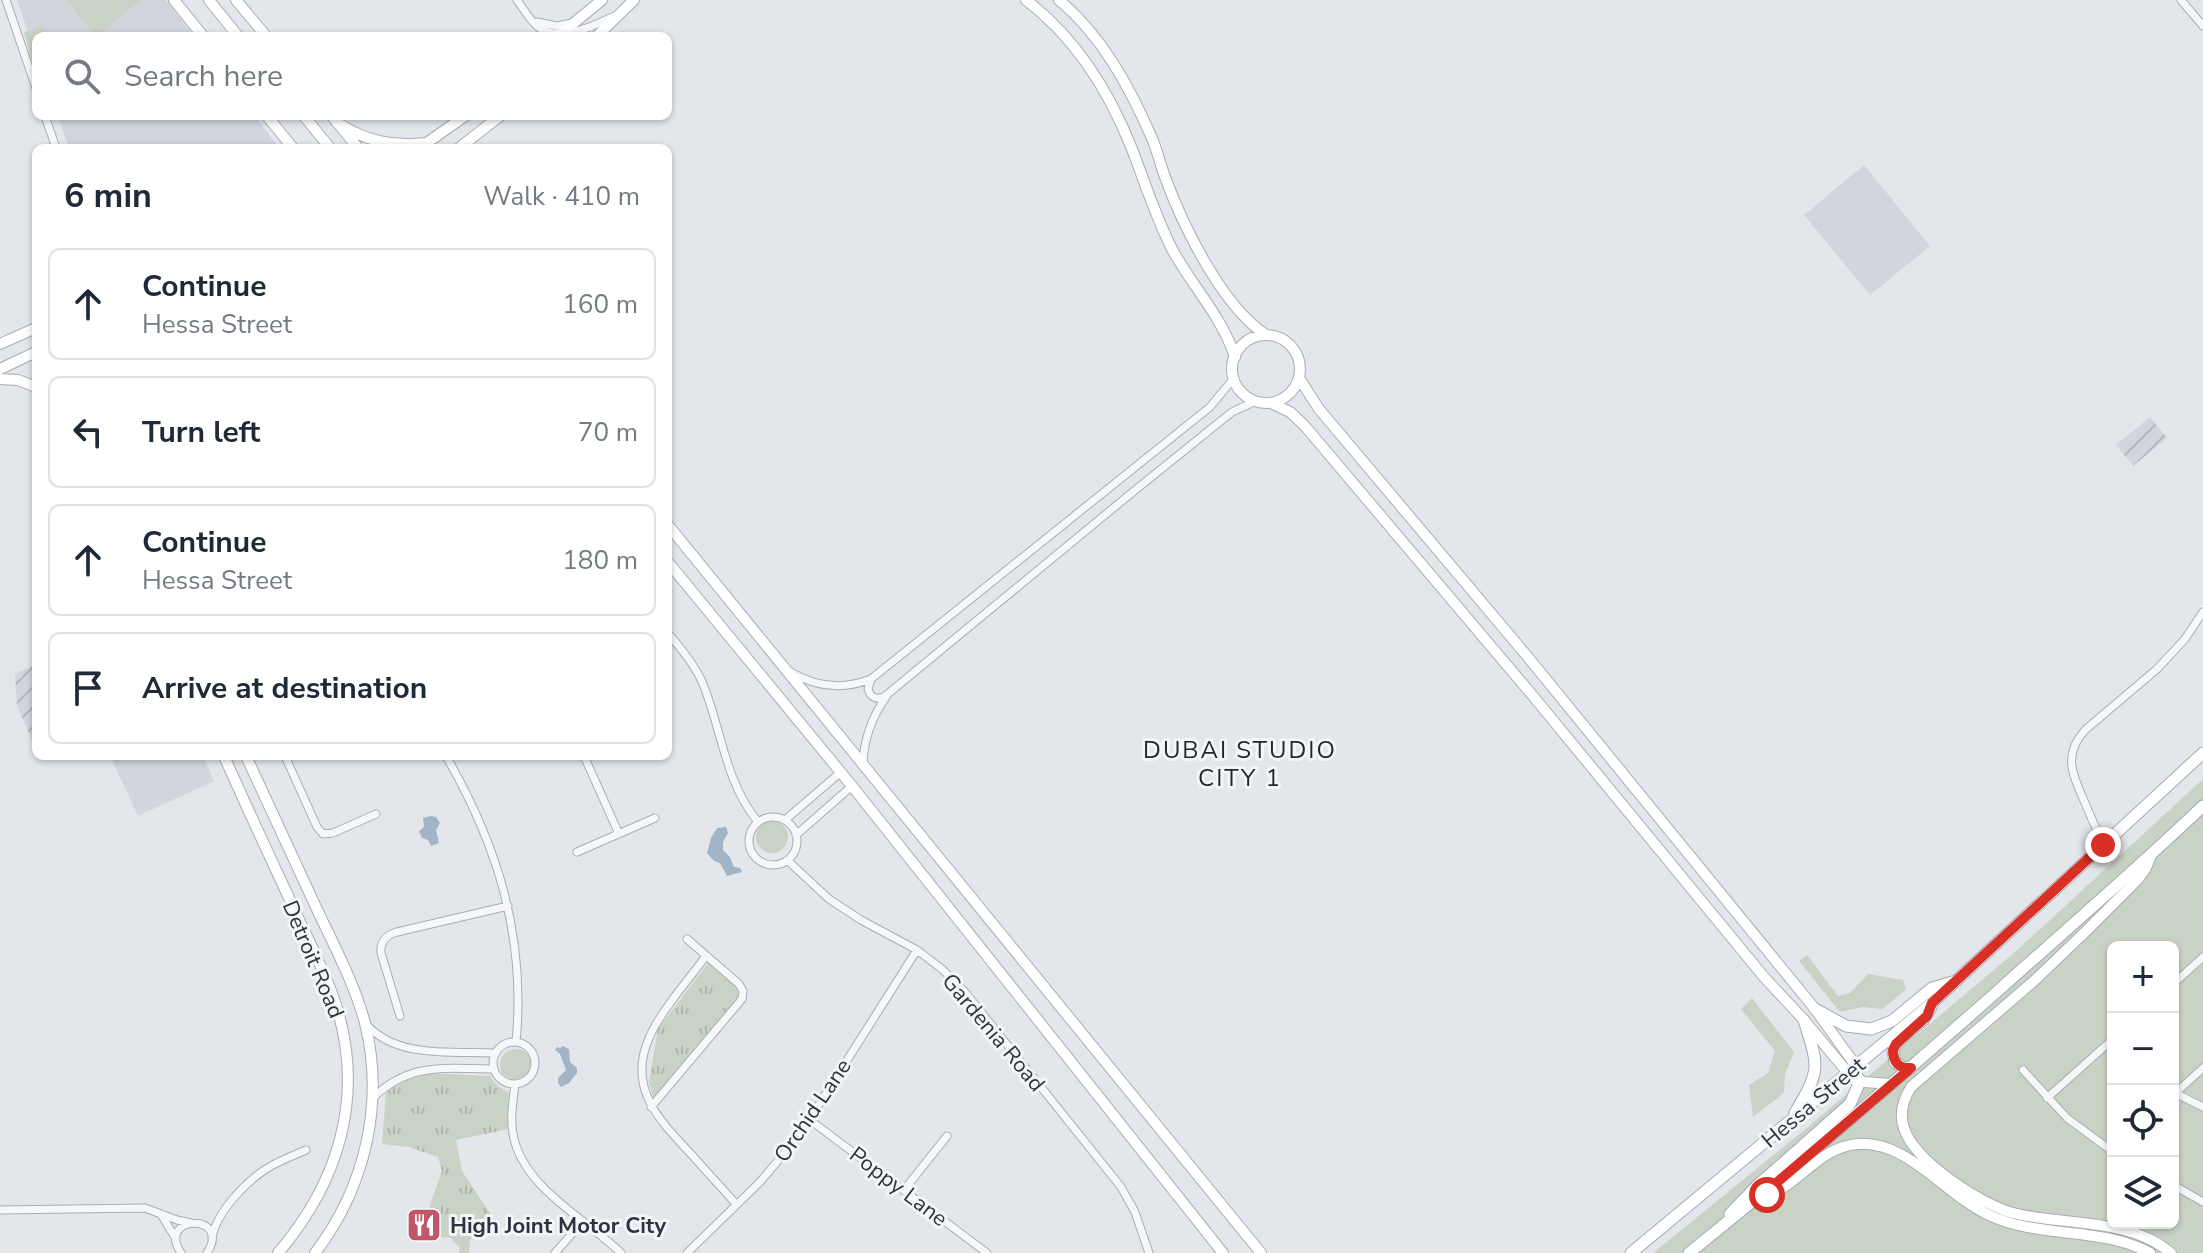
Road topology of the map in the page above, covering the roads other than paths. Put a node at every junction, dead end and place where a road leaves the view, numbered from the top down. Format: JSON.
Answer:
{"nodes":[{"id":1,"x":6,"y":0,"type":"edge"},
{"id":2,"x":174,"y":0,"type":"edge"},
{"id":3,"x":209,"y":0,"type":"edge"},
{"id":4,"x":236,"y":0,"type":"edge"},
{"id":5,"x":517,"y":0,"type":"edge"},
{"id":6,"x":602,"y":0,"type":"edge"},
{"id":7,"x":634,"y":0,"type":"edge"},
{"id":8,"x":1026,"y":0,"type":"edge"},
{"id":9,"x":1059,"y":0,"type":"edge"},
{"id":10,"x":2181,"y":0,"type":"edge"},
{"id":11,"x":624,"y":10,"type":"junction"},
{"id":12,"x":532,"y":20,"type":"junction"},
{"id":13,"x":574,"y":22,"type":"junction"},
{"id":14,"x":2203,"y":26,"type":"edge"},
{"id":15,"x":200,"y":32,"type":"edge"},
{"id":16,"x":235,"y":32,"type":"edge"},
{"id":17,"x":263,"y":32,"type":"edge"},
{"id":18,"x":551,"y":32,"type":"edge"},
{"id":19,"x":562,"y":32,"type":"edge"},
{"id":20,"x":568,"y":32,"type":"edge"},
{"id":21,"x":601,"y":32,"type":"edge"},
{"id":22,"x":32,"y":76,"type":"edge"},
{"id":23,"x":46,"y":120,"type":"edge"},
{"id":24,"x":270,"y":120,"type":"edge"},
{"id":25,"x":307,"y":120,"type":"edge"},
{"id":26,"x":335,"y":120,"type":"edge"},
{"id":27,"x":336,"y":120,"type":"edge"},
{"id":28,"x":460,"y":120,"type":"edge"},
{"id":29,"x":495,"y":120,"type":"edge"},
{"id":30,"x":318,"y":133,"type":"junction"},
{"id":31,"x":55,"y":144,"type":"edge"},
{"id":32,"x":290,"y":144,"type":"edge"},
{"id":33,"x":321,"y":144,"type":"edge"},
{"id":34,"x":327,"y":144,"type":"edge"},
{"id":35,"x":355,"y":144,"type":"edge"},
{"id":36,"x":390,"y":144,"type":"edge"},
{"id":37,"x":427,"y":144,"type":"edge"},
{"id":38,"x":464,"y":144,"type":"edge"},
{"id":39,"x":32,"y":330,"type":"edge"},
{"id":40,"x":1266,"y":335,"type":"junction"},
{"id":41,"x":0,"y":344,"type":"edge"},
{"id":42,"x":32,"y":353,"type":"edge"},
{"id":43,"x":1235,"y":357,"type":"junction"},
{"id":44,"x":0,"y":369,"type":"edge"},
{"id":45,"x":1234,"y":378,"type":"junction"},
{"id":46,"x":1299,"y":378,"type":"junction"},
{"id":47,"x":0,"y":379,"type":"edge"},
{"id":48,"x":32,"y":385,"type":"edge"},
{"id":49,"x":1256,"y":401,"type":"junction"},
{"id":50,"x":1271,"y":403,"type":"junction"},
{"id":51,"x":672,"y":530,"type":"edge"},
{"id":52,"x":672,"y":567,"type":"edge"},
{"id":53,"x":2203,"y":612,"type":"edge"},
{"id":54,"x":672,"y":638,"type":"edge"},
{"id":55,"x":783,"y":666,"type":"junction"},
{"id":56,"x":871,"y":679,"type":"junction"},
{"id":57,"x":887,"y":695,"type":"junction"},
{"id":58,"x":2203,"y":753,"type":"edge"},
{"id":59,"x":226,"y":760,"type":"edge"},
{"id":60,"x":248,"y":760,"type":"edge"},
{"id":61,"x":287,"y":760,"type":"edge"},
{"id":62,"x":448,"y":760,"type":"edge"},
{"id":63,"x":586,"y":760,"type":"edge"},
{"id":64,"x":863,"y":766,"type":"junction"},
{"id":65,"x":841,"y":772,"type":"junction"},
{"id":66,"x":852,"y":786,"type":"junction"},
{"id":67,"x":2203,"y":806,"type":"edge"},
{"id":68,"x":376,"y":814,"type":"dead end"},
{"id":69,"x":655,"y":818,"type":"dead end"},
{"id":70,"x":785,"y":820,"type":"junction"},
{"id":71,"x":758,"y":822,"type":"junction"},
{"id":72,"x":619,"y":834,"type":"junction"},
{"id":73,"x":796,"y":835,"type":"junction"},
{"id":74,"x":2103,"y":845,"type":"junction"},
{"id":75,"x":577,"y":852,"type":"dead end"},
{"id":76,"x":2151,"y":855,"type":"junction"},
{"id":77,"x":787,"y":860,"type":"junction"},
{"id":78,"x":508,"y":906,"type":"junction"},
{"id":79,"x":687,"y":939,"type":"dead end"},
{"id":80,"x":917,"y":950,"type":"junction"},
{"id":81,"x":706,"y":956,"type":"junction"},
{"id":82,"x":2203,"y":957,"type":"edge"},
{"id":83,"x":2179,"y":979,"type":"edge"},
{"id":84,"x":1956,"y":981,"type":"junction"},
{"id":85,"x":1932,"y":1003,"type":"junction"},
{"id":86,"x":1815,"y":1009,"type":"junction"},
{"id":87,"x":400,"y":1016,"type":"dead end"},
{"id":88,"x":1804,"y":1020,"type":"junction"},
{"id":89,"x":365,"y":1023,"type":"junction"},
{"id":90,"x":516,"y":1042,"type":"junction"},
{"id":91,"x":2107,"y":1044,"type":"edge"},
{"id":92,"x":496,"y":1053,"type":"junction"},
{"id":93,"x":1911,"y":1068,"type":"junction"},
{"id":94,"x":2203,"y":1068,"type":"edge"},
{"id":95,"x":494,"y":1069,"type":"junction"},
{"id":96,"x":2023,"y":1070,"type":"dead end"},
{"id":97,"x":1854,"y":1073,"type":"junction"},
{"id":98,"x":515,"y":1084,"type":"junction"},
{"id":99,"x":1891,"y":1084,"type":"junction"},
{"id":100,"x":2179,"y":1090,"type":"edge"},
{"id":101,"x":2179,"y":1096,"type":"edge"},
{"id":102,"x":372,"y":1098,"type":"junction"},
{"id":103,"x":2047,"y":1098,"type":"junction"},
{"id":104,"x":651,"y":1107,"type":"junction"},
{"id":105,"x":2203,"y":1107,"type":"edge"},
{"id":106,"x":810,"y":1120,"type":"junction"},
{"id":107,"x":1791,"y":1120,"type":"junction"},
{"id":108,"x":947,"y":1136,"type":"dead end"},
{"id":109,"x":2107,"y":1147,"type":"edge"},
{"id":110,"x":306,"y":1150,"type":"dead end"},
{"id":111,"x":2179,"y":1188,"type":"edge"},
{"id":112,"x":904,"y":1190,"type":"junction"},
{"id":113,"x":1761,"y":1196,"type":"junction"},
{"id":114,"x":2203,"y":1202,"type":"edge"},
{"id":115,"x":736,"y":1204,"type":"junction"},
{"id":116,"x":0,"y":1210,"type":"edge"},
{"id":117,"x":157,"y":1212,"type":"junction"},
{"id":118,"x":222,"y":1212,"type":"junction"},
{"id":119,"x":583,"y":1221,"type":"junction"},
{"id":120,"x":194,"y":1223,"type":"junction"},
{"id":121,"x":1717,"y":1230,"type":"junction"},
{"id":122,"x":176,"y":1241,"type":"junction"},
{"id":123,"x":210,"y":1246,"type":"edge"},
{"id":124,"x":181,"y":1253,"type":"edge"},
{"id":125,"x":220,"y":1253,"type":"edge"},
{"id":126,"x":278,"y":1253,"type":"edge"},
{"id":127,"x":315,"y":1253,"type":"edge"},
{"id":128,"x":555,"y":1253,"type":"edge"},
{"id":129,"x":621,"y":1253,"type":"edge"},
{"id":130,"x":687,"y":1253,"type":"edge"},
{"id":131,"x":987,"y":1253,"type":"edge"},
{"id":132,"x":1149,"y":1253,"type":"edge"},
{"id":133,"x":1223,"y":1253,"type":"edge"},
{"id":134,"x":1261,"y":1253,"type":"edge"},
{"id":135,"x":1631,"y":1253,"type":"edge"},
{"id":136,"x":1689,"y":1253,"type":"edge"},
{"id":137,"x":2150,"y":1253,"type":"edge"},
{"id":138,"x":2171,"y":1253,"type":"edge"}],
"edges":[{"from":1,"to":22,"type":"street"},
{"from":2,"to":15,"type":"street"},
{"from":3,"to":16,"type":"street"},
{"from":4,"to":17,"type":"street"},
{"from":5,"to":12,"type":"street"},
{"from":6,"to":13,"type":"street"},
{"from":7,"to":11,"type":"street"},
{"from":8,"to":43,"type":"street"},
{"from":9,"to":40,"type":"street"},
{"from":10,"to":14,"type":"street"},
{"from":11,"to":20,"type":"street"},
{"from":11,"to":21,"type":"street"},
{"from":12,"to":13,"type":"street"},
{"from":12,"to":18,"type":"street"},
{"from":13,"to":19,"type":"street"},
{"from":23,"to":31,"type":"street"},
{"from":24,"to":32,"type":"street"},
{"from":25,"to":30,"type":"street"},
{"from":26,"to":35,"type":"street"},
{"from":27,"to":36,"type":"street"},
{"from":28,"to":37,"type":"street"},
{"from":29,"to":38,"type":"street"},
{"from":30,"to":33,"type":"street"},
{"from":30,"to":34,"type":"street"},
{"from":39,"to":41,"type":"street"},
{"from":40,"to":43,"type":"street"},
{"from":40,"to":46,"type":"street"},
{"from":42,"to":44,"type":"street"},
{"from":43,"to":45,"type":"street"},
{"from":45,"to":49,"type":"street"},
{"from":45,"to":56,"type":"street"},
{"from":46,"to":50,"type":"street"},
{"from":46,"to":86,"type":"street"},
{"from":47,"to":48,"type":"street"},
{"from":49,"to":50,"type":"street"},
{"from":49,"to":57,"type":"street"},
{"from":50,"to":88,"type":"street"},
{"from":51,"to":55,"type":"street"},
{"from":52,"to":65,"type":"street"},
{"from":53,"to":74,"type":"street"},
{"from":54,"to":71,"type":"street"},
{"from":55,"to":56,"type":"street"},
{"from":55,"to":64,"type":"street"},
{"from":56,"to":57,"type":"street"},
{"from":57,"to":64,"type":"street"},
{"from":58,"to":74,"type":"main road","name":"Hessa Street"},
{"from":59,"to":126,"type":"street","name":"Detroit Road"},
{"from":60,"to":89,"type":"street","name":"Detroit Road"},
{"from":61,"to":68,"type":"street"},
{"from":62,"to":78,"type":"street"},
{"from":63,"to":72,"type":"street"},
{"from":64,"to":134,"type":"street"},
{"from":65,"to":66,"type":"street"},
{"from":65,"to":70,"type":"street"},
{"from":66,"to":73,"type":"street"},
{"from":66,"to":133,"type":"street"},
{"from":67,"to":76,"type":"main road","name":"Hessa Street"},
{"from":69,"to":72,"type":"street"},
{"from":70,"to":71,"type":"street"},
{"from":70,"to":73,"type":"street"},
{"from":71,"to":77,"type":"street"},
{"from":72,"to":75,"type":"street"},
{"from":73,"to":77,"type":"street"},
{"from":74,"to":84,"type":"main road","name":"Hessa Street"},
{"from":76,"to":93,"type":"main road","name":"Hessa Street"},
{"from":76,"to":138,"type":"street"},
{"from":77,"to":80,"type":"street","name":"Gardenia Road"},
{"from":78,"to":87,"type":"street"},
{"from":78,"to":90,"type":"street"},
{"from":79,"to":81,"type":"street"},
{"from":80,"to":106,"type":"street","name":"Orchid Lane"},
{"from":80,"to":132,"type":"street","name":"Gardenia Road"},
{"from":81,"to":104,"type":"street"},
{"from":81,"to":104,"type":"street"},
{"from":82,"to":83,"type":"street"},
{"from":84,"to":85,"type":"main road","name":"Hessa Street"},
{"from":84,"to":86,"type":"main road"},
{"from":85,"to":93,"type":"main road"},
{"from":85,"to":97,"type":"main road","name":"Hessa Street"},
{"from":86,"to":97,"type":"street"},
{"from":88,"to":97,"type":"street"},
{"from":88,"to":107,"type":"main road"},
{"from":89,"to":92,"type":"street"},
{"from":89,"to":102,"type":"street","name":"Detroit Road"},
{"from":90,"to":92,"type":"street"},
{"from":90,"to":98,"type":"street"},
{"from":91,"to":103,"type":"street"},
{"from":92,"to":95,"type":"street"},
{"from":93,"to":99,"type":"main road","name":"Hessa Street"},
{"from":94,"to":100,"type":"street"},
{"from":95,"to":98,"type":"street"},
{"from":95,"to":102,"type":"street"},
{"from":96,"to":103,"type":"street"},
{"from":97,"to":99,"type":"street"},
{"from":97,"to":107,"type":"main road","name":"Hessa Street"},
{"from":97,"to":121,"type":"main road"},
{"from":98,"to":119,"type":"street"},
{"from":99,"to":113,"type":"main road","name":"Hessa Street"},
{"from":101,"to":105,"type":"street"},
{"from":102,"to":127,"type":"street","name":"Detroit Road"},
{"from":103,"to":109,"type":"street"},
{"from":104,"to":115,"type":"street"},
{"from":106,"to":112,"type":"street","name":"Poppy Lane"},
{"from":106,"to":115,"type":"street","name":"Orchid Lane"},
{"from":107,"to":135,"type":"main road","name":"Hessa Street"},
{"from":108,"to":112,"type":"street"},
{"from":110,"to":118,"type":"street"},
{"from":111,"to":114,"type":"street"},
{"from":112,"to":131,"type":"street","name":"Poppy Lane"},
{"from":113,"to":121,"type":"main road","name":"Hessa Street"},
{"from":113,"to":137,"type":"street"},
{"from":115,"to":130,"type":"street","name":"Orchid Lane"},
{"from":116,"to":117,"type":"street"},
{"from":117,"to":120,"type":"street"},
{"from":117,"to":122,"type":"street"},
{"from":118,"to":120,"type":"street"},
{"from":118,"to":123,"type":"street"},
{"from":119,"to":128,"type":"street"},
{"from":119,"to":129,"type":"street"},
{"from":120,"to":122,"type":"street"},
{"from":120,"to":123,"type":"street"},
{"from":121,"to":136,"type":"main road","name":"Hessa Street"},
{"from":122,"to":124,"type":"street"},
{"from":123,"to":125,"type":"street"}]}
